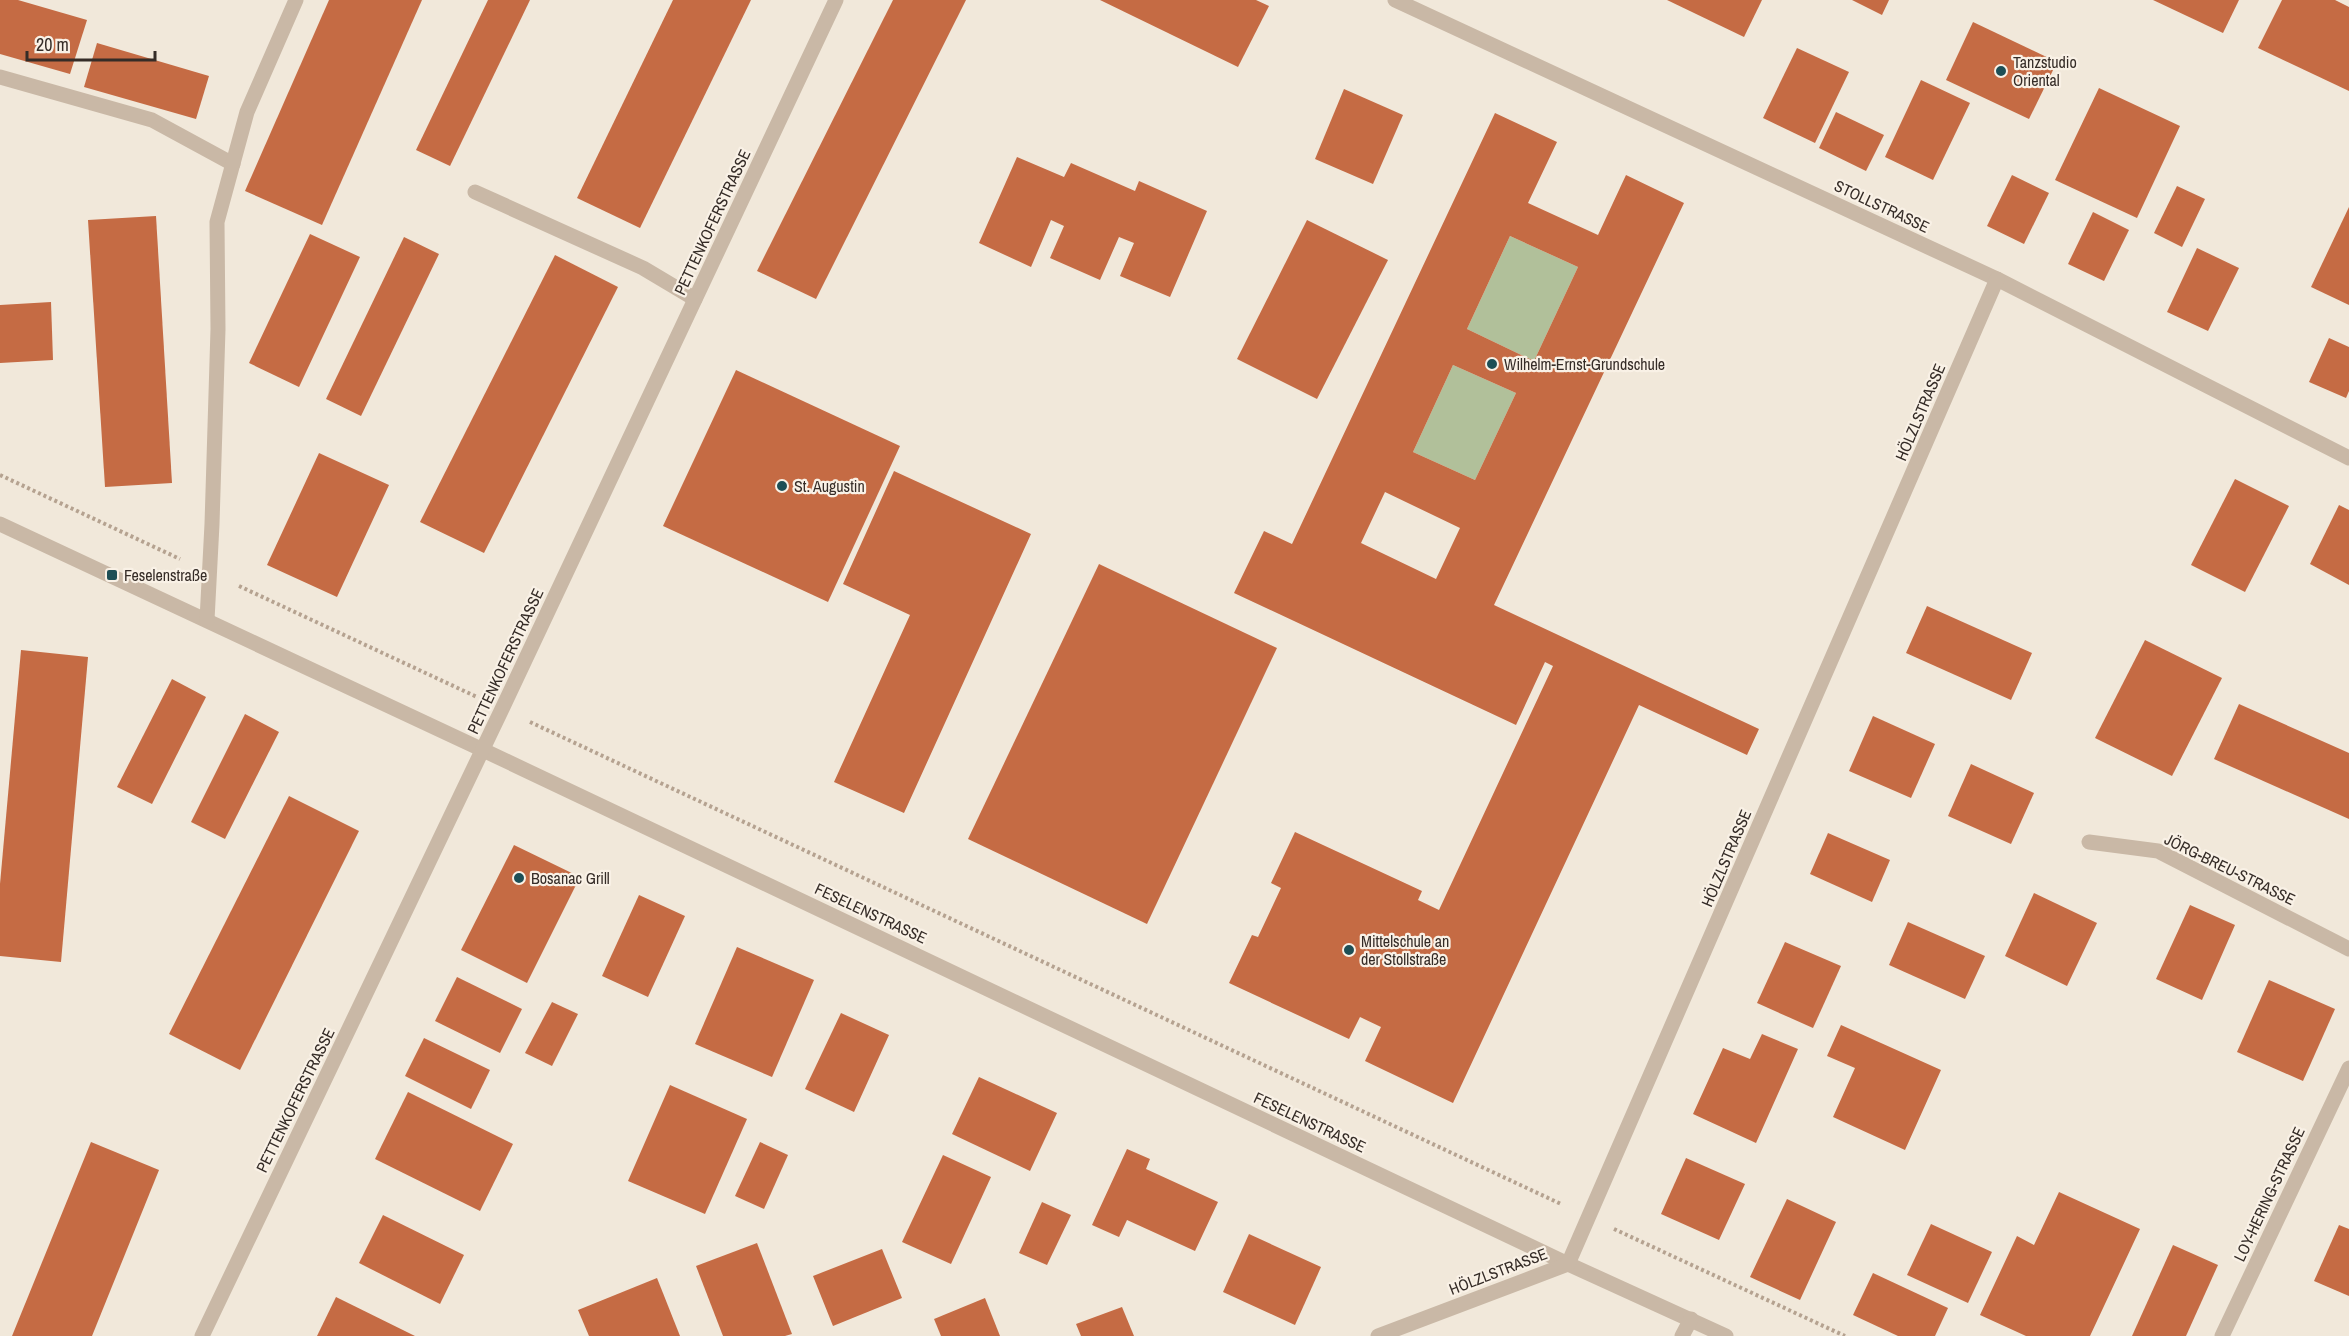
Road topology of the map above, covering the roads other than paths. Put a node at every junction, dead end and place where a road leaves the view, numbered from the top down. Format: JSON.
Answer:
{"nodes":[{"id":1,"x":296,"y":0,"type":"edge"},
{"id":2,"x":836,"y":0,"type":"edge"},
{"id":3,"x":1395,"y":0,"type":"edge"},
{"id":4,"x":0,"y":76,"type":"edge"},
{"id":5,"x":233,"y":164,"type":"junction"},
{"id":6,"x":475,"y":192,"type":"dead end"},
{"id":7,"x":1997,"y":279,"type":"junction"},
{"id":8,"x":695,"y":299,"type":"junction"},
{"id":9,"x":2349,"y":458,"type":"edge"},
{"id":10,"x":0,"y":524,"type":"edge"},
{"id":11,"x":207,"y":620,"type":"junction"},
{"id":12,"x":483,"y":750,"type":"junction"},
{"id":13,"x":2089,"y":842,"type":"dead end"},
{"id":14,"x":2349,"y":949,"type":"edge"},
{"id":15,"x":2349,"y":1068,"type":"edge"},
{"id":16,"x":1568,"y":1264,"type":"junction"},
{"id":17,"x":1691,"y":1319,"type":"junction"},
{"id":18,"x":202,"y":1336,"type":"edge"},
{"id":19,"x":1378,"y":1336,"type":"edge"},
{"id":20,"x":1682,"y":1336,"type":"edge"},
{"id":21,"x":1726,"y":1336,"type":"edge"},
{"id":22,"x":2222,"y":1336,"type":"edge"}],
"edges":[{"from":1,"to":5,"type":"street"},
{"from":2,"to":8,"type":"street","name":"PETTENKOFERSTRASSE"},
{"from":3,"to":7,"type":"street","name":"STOLLSTRASSE"},
{"from":4,"to":5,"type":"street"},
{"from":5,"to":11,"type":"street"},
{"from":6,"to":8,"type":"street"},
{"from":7,"to":9,"type":"street","name":"STOLLSTRASSE"},
{"from":7,"to":16,"type":"street","name":"HÖLZLSTRASSE"},
{"from":8,"to":12,"type":"street","name":"PETTENKOFERSTRASSE"},
{"from":10,"to":11,"type":"street","name":"FESELENSTRASSE"},
{"from":11,"to":12,"type":"street","name":"FESELENSTRASSE"},
{"from":12,"to":16,"type":"street","name":"FESELENSTRASSE"},
{"from":12,"to":18,"type":"street","name":"PETTENKOFERSTRASSE"},
{"from":13,"to":14,"type":"street","name":"JÖRG-BREU-STRASSE"},
{"from":15,"to":22,"type":"street","name":"LOY-HERING-STRASSE"},
{"from":16,"to":17,"type":"street","name":"FESELENSTRASSE"},
{"from":16,"to":19,"type":"street","name":"HÖLZLSTRASSE"},
{"from":17,"to":20,"type":"street"},
{"from":17,"to":21,"type":"street","name":"FESELENSTRASSE"}]}
